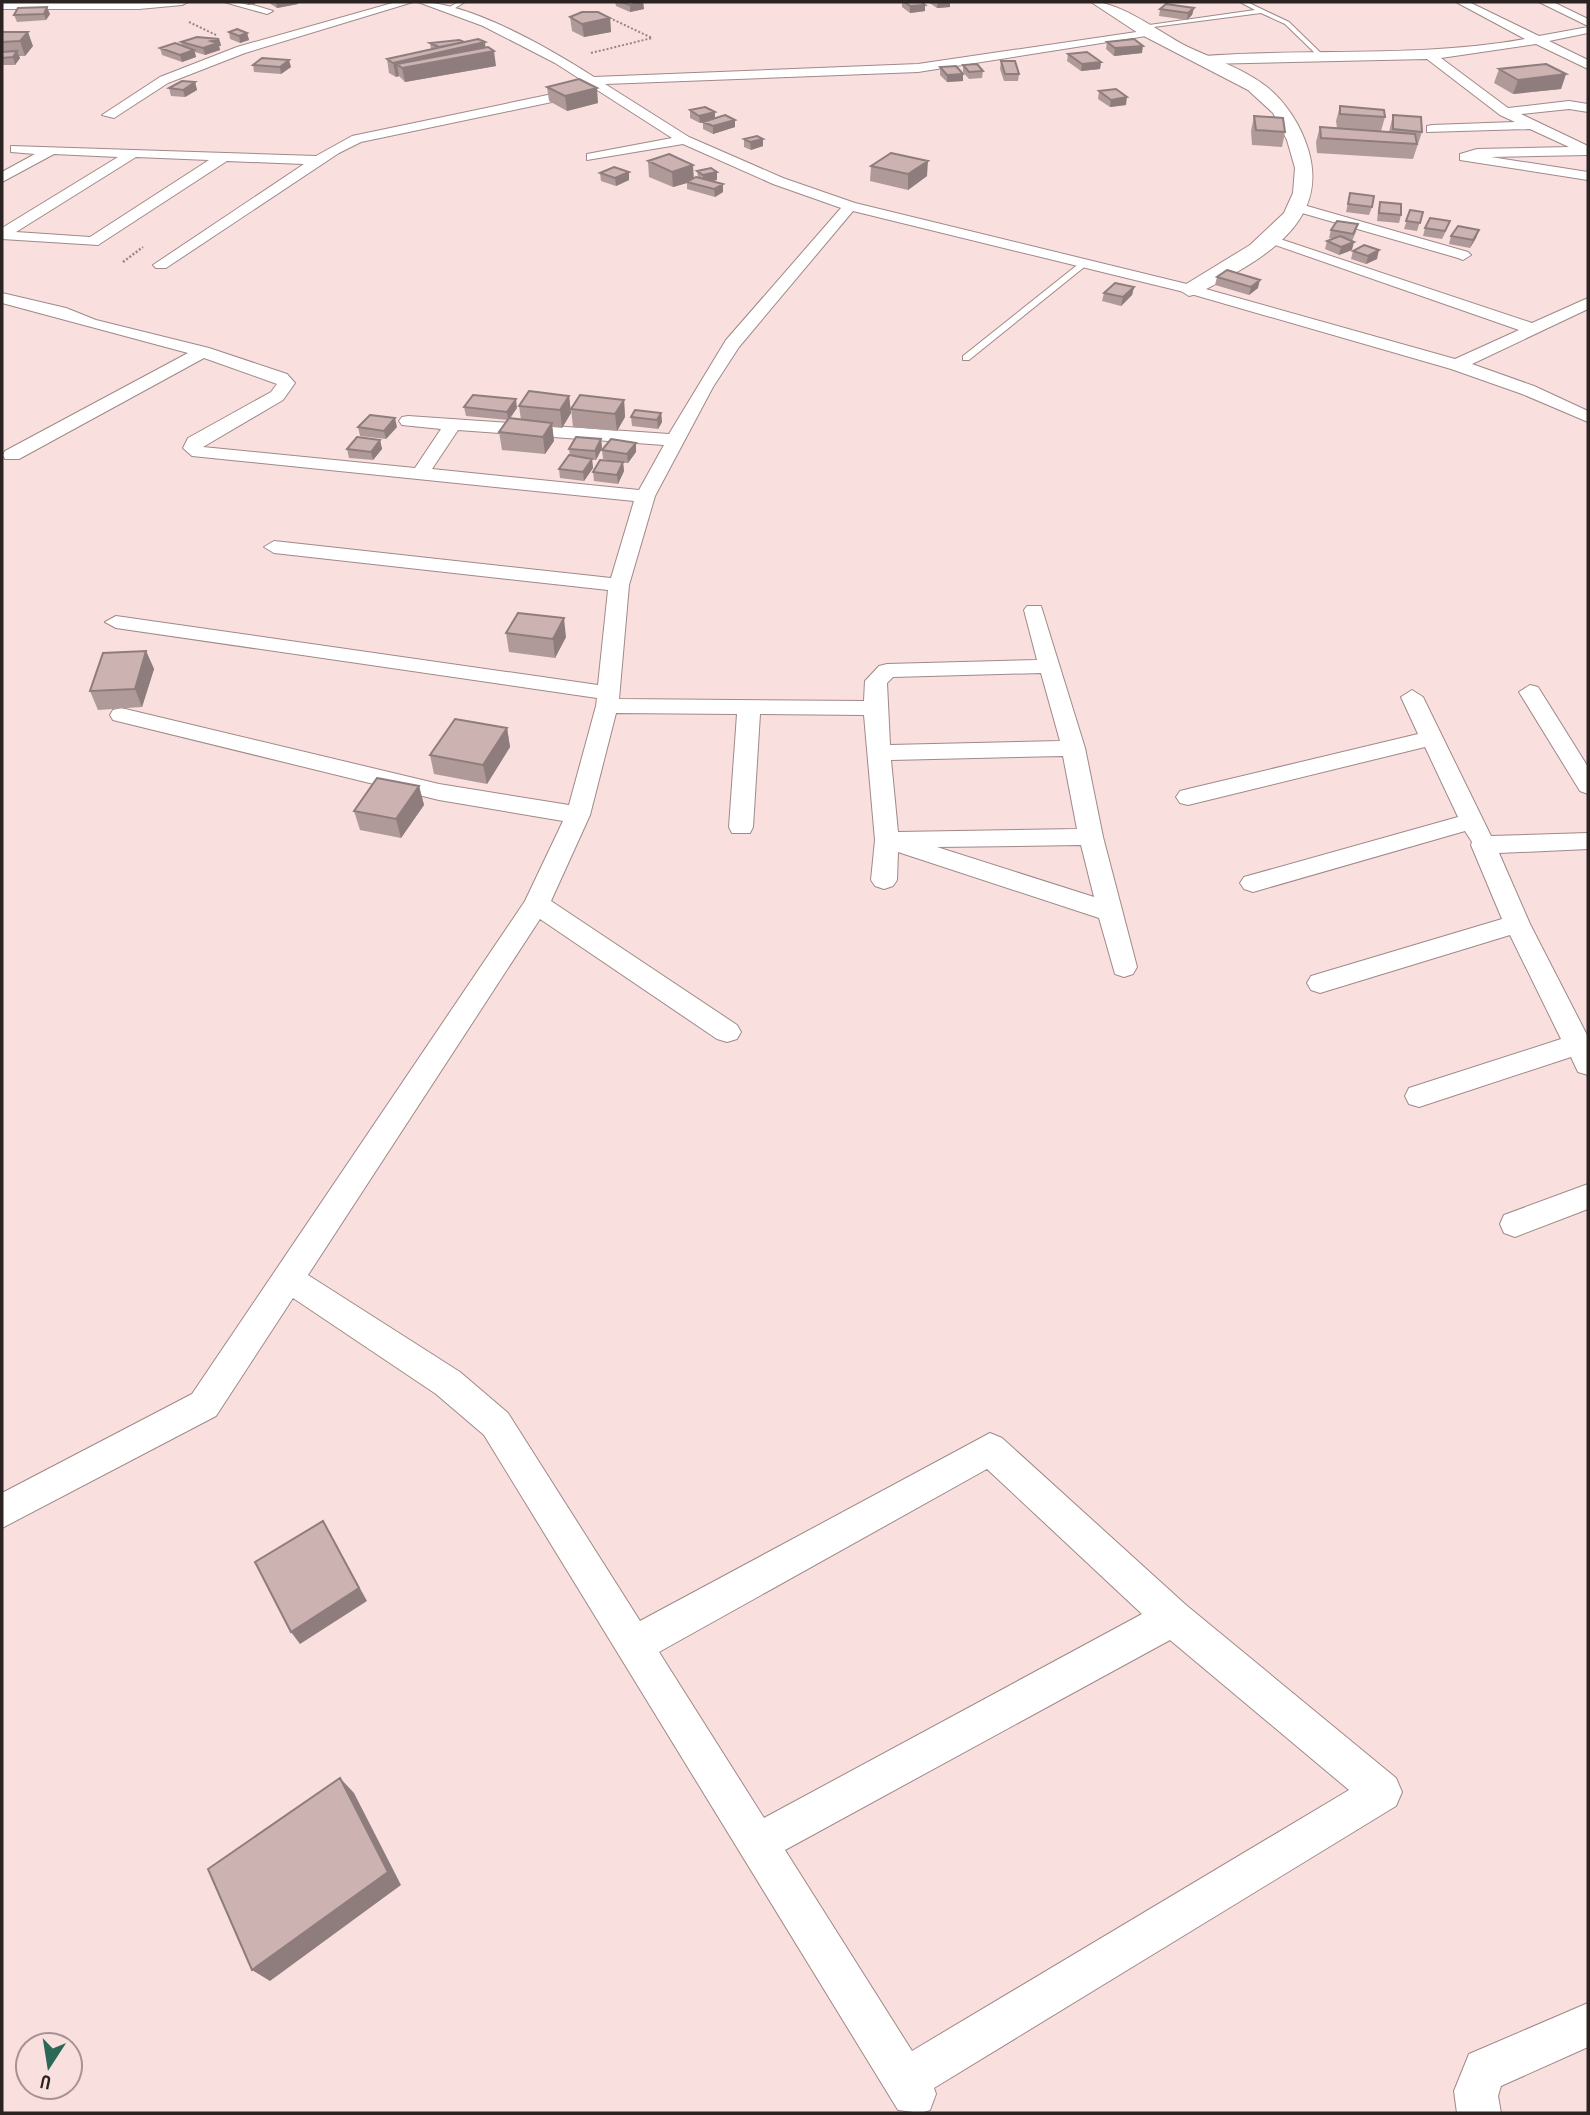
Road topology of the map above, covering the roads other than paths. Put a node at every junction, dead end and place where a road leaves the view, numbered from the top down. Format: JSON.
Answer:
{"nodes":[{"id":1,"x":182,"y":2,"type":"edge"},
{"id":2,"x":230,"y":2,"type":"edge"},
{"id":3,"x":407,"y":2,"type":"edge"},
{"id":4,"x":423,"y":2,"type":"edge"},
{"id":5,"x":1098,"y":2,"type":"edge"},
{"id":6,"x":1243,"y":2,"type":"edge"},
{"id":7,"x":1461,"y":2,"type":"edge"},
{"id":8,"x":1545,"y":2,"type":"edge"},
{"id":9,"x":27,"y":4,"type":"edge"},
{"id":10,"x":456,"y":5,"type":"edge"},
{"id":11,"x":2,"y":6,"type":"edge"},
{"id":12,"x":267,"y":11,"type":"dead end"},
{"id":13,"x":1262,"y":11,"type":"junction"},
{"id":14,"x":8,"y":22,"type":"dead end"},
{"id":15,"x":1588,"y":23,"type":"edge"},
{"id":16,"x":1142,"y":30,"type":"junction"},
{"id":17,"x":1588,"y":30,"type":"edge"},
{"id":18,"x":1539,"y":40,"type":"junction"},
{"id":19,"x":1430,"y":55,"type":"junction"},
{"id":20,"x":1321,"y":56,"type":"junction"},
{"id":21,"x":1204,"y":60,"type":"junction"},
{"id":22,"x":1588,"y":65,"type":"edge"},
{"id":23,"x":596,"y":84,"type":"junction"},
{"id":24,"x":1588,"y":108,"type":"edge"},
{"id":25,"x":1505,"y":112,"type":"junction"},
{"id":26,"x":109,"y":115,"type":"dead end"},
{"id":27,"x":1536,"y":125,"type":"junction"},
{"id":28,"x":1432,"y":129,"type":"dead end"},
{"id":29,"x":684,"y":140,"type":"junction"},
{"id":30,"x":16,"y":149,"type":"dead end"},
{"id":31,"x":52,"y":150,"type":"junction"},
{"id":32,"x":1588,"y":151,"type":"edge"},
{"id":33,"x":1541,"y":152,"type":"junction"},
{"id":34,"x":134,"y":153,"type":"junction"},
{"id":35,"x":226,"y":155,"type":"junction"},
{"id":36,"x":592,"y":157,"type":"dead end"},
{"id":37,"x":319,"y":160,"type":"junction"},
{"id":38,"x":1550,"y":170,"type":"junction"},
{"id":39,"x":1588,"y":176,"type":"edge"},
{"id":40,"x":2,"y":178,"type":"edge"},
{"id":41,"x":850,"y":206,"type":"junction"},
{"id":42,"x":1300,"y":208,"type":"junction"},
{"id":43,"x":2,"y":234,"type":"edge"},
{"id":44,"x":1269,"y":240,"type":"junction"},
{"id":45,"x":1463,"y":255,"type":"dead end"},
{"id":46,"x":1084,"y":264,"type":"junction"},
{"id":47,"x":161,"y":265,"type":"dead end"},
{"id":48,"x":1189,"y":289,"type":"junction"},
{"id":49,"x":2,"y":298,"type":"edge"},
{"id":50,"x":1588,"y":303,"type":"edge"},
{"id":51,"x":1533,"y":329,"type":"junction"},
{"id":52,"x":203,"y":352,"type":"junction"},
{"id":53,"x":967,"y":358,"type":"dead end"},
{"id":54,"x":1457,"y":365,"type":"junction"},
{"id":55,"x":1588,"y":417,"type":"edge"},
{"id":56,"x":408,"y":421,"type":"dead end"},
{"id":57,"x":453,"y":424,"type":"junction"},
{"id":58,"x":675,"y":440,"type":"junction"},
{"id":59,"x":12,"y":455,"type":"dead end"},
{"id":60,"x":421,"y":472,"type":"junction"},
{"id":61,"x":645,"y":496,"type":"junction"},
{"id":62,"x":274,"y":547,"type":"dead end"},
{"id":63,"x":619,"y":585,"type":"junction"},
{"id":64,"x":1034,"y":610,"type":"dead end"},
{"id":65,"x":116,"y":622,"type":"dead end"},
{"id":66,"x":1050,"y":666,"type":"junction"},
{"id":67,"x":1530,"y":692,"type":"dead end"},
{"id":68,"x":1412,"y":697,"type":"dead end"},
{"id":69,"x":607,"y":700,"type":"junction"},
{"id":70,"x":749,"y":707,"type":"junction"},
{"id":71,"x":875,"y":708,"type":"junction"},
{"id":72,"x":121,"y":715,"type":"dead end"},
{"id":73,"x":1432,"y":738,"type":"junction"},
{"id":74,"x":1073,"y":748,"type":"junction"},
{"id":75,"x":881,"y":753,"type":"junction"},
{"id":76,"x":1588,"y":786,"type":"edge"},
{"id":77,"x":1188,"y":797,"type":"dead end"},
{"id":78,"x":578,"y":816,"type":"junction"},
{"id":79,"x":1472,"y":821,"type":"junction"},
{"id":80,"x":741,"y":828,"type":"dead end"},
{"id":81,"x":1091,"y":837,"type":"junction"},
{"id":82,"x":887,"y":840,"type":"junction"},
{"id":83,"x":1588,"y":841,"type":"edge"},
{"id":84,"x":1483,"y":845,"type":"junction"},
{"id":85,"x":884,"y":880,"type":"dead end"},
{"id":86,"x":1253,"y":883,"type":"dead end"},
{"id":87,"x":537,"y":904,"type":"junction"},
{"id":88,"x":1110,"y":912,"type":"junction"},
{"id":89,"x":1517,"y":924,"type":"junction"},
{"id":90,"x":1124,"y":967,"type":"dead end"},
{"id":91,"x":1320,"y":983,"type":"dead end"},
{"id":92,"x":727,"y":1032,"type":"dead end"},
{"id":93,"x":1583,"y":1054,"type":"edge"},
{"id":94,"x":1419,"y":1097,"type":"dead end"},
{"id":95,"x":1588,"y":1196,"type":"edge"},
{"id":96,"x":1515,"y":1224,"type":"dead end"},
{"id":97,"x":289,"y":1279,"type":"junction"},
{"id":98,"x":2,"y":1511,"type":"edge"},
{"id":99,"x":1173,"y":1618,"type":"junction"},
{"id":100,"x":634,"y":1645,"type":"junction"},
{"id":101,"x":758,"y":1843,"type":"junction"},
{"id":102,"x":1588,"y":2025,"type":"edge"},
{"id":103,"x":1479,"y":2113,"type":"edge"}],
"edges":[{"from":1,"to":9,"type":"street"},
{"from":2,"to":12,"type":"street"},
{"from":3,"to":26,"type":"street"},
{"from":4,"to":10,"type":"street"},
{"from":5,"to":16,"type":"street"},
{"from":6,"to":13,"type":"lane"},
{"from":7,"to":18,"type":"street"},
{"from":8,"to":15,"type":"street"},
{"from":9,"to":11,"type":"street"},
{"from":9,"to":14,"type":"street"},
{"from":10,"to":23,"type":"street"},
{"from":13,"to":16,"type":"lane"},
{"from":13,"to":20,"type":"lane"},
{"from":16,"to":21,"type":"street"},
{"from":16,"to":23,"type":"street"},
{"from":17,"to":18,"type":"street"},
{"from":18,"to":19,"type":"street"},
{"from":18,"to":22,"type":"street"},
{"from":19,"to":20,"type":"street"},
{"from":19,"to":25,"type":"street"},
{"from":20,"to":21,"type":"street"},
{"from":21,"to":42,"type":"street"},
{"from":23,"to":29,"type":"street"},
{"from":23,"to":37,"type":"street"},
{"from":24,"to":25,"type":"street"},
{"from":25,"to":27,"type":"street"},
{"from":27,"to":28,"type":"street"},
{"from":27,"to":32,"type":"street"},
{"from":29,"to":36,"type":"street"},
{"from":29,"to":41,"type":"street"},
{"from":30,"to":31,"type":"street"},
{"from":31,"to":34,"type":"street"},
{"from":31,"to":40,"type":"street"},
{"from":32,"to":33,"type":"street"},
{"from":33,"to":38,"type":"street"},
{"from":33,"to":38,"type":"street"},
{"from":34,"to":35,"type":"street"},
{"from":34,"to":43,"type":"street"},
{"from":35,"to":37,"type":"street"},
{"from":35,"to":43,"type":"street"},
{"from":37,"to":47,"type":"street"},
{"from":38,"to":39,"type":"street"},
{"from":41,"to":46,"type":"street"},
{"from":41,"to":58,"type":"street"},
{"from":42,"to":44,"type":"street"},
{"from":42,"to":45,"type":"street"},
{"from":44,"to":48,"type":"street"},
{"from":44,"to":51,"type":"street"},
{"from":46,"to":48,"type":"street"},
{"from":46,"to":53,"type":"lane"},
{"from":48,"to":54,"type":"street"},
{"from":49,"to":52,"type":"street"},
{"from":50,"to":51,"type":"street"},
{"from":51,"to":54,"type":"street"},
{"from":52,"to":59,"type":"street"},
{"from":52,"to":60,"type":"street"},
{"from":54,"to":55,"type":"street"},
{"from":56,"to":57,"type":"street"},
{"from":57,"to":58,"type":"street"},
{"from":57,"to":60,"type":"street"},
{"from":58,"to":61,"type":"street"},
{"from":60,"to":61,"type":"street"},
{"from":61,"to":63,"type":"street"},
{"from":62,"to":63,"type":"street"},
{"from":63,"to":69,"type":"street"},
{"from":64,"to":66,"type":"street"},
{"from":65,"to":69,"type":"street"},
{"from":66,"to":71,"type":"street"},
{"from":66,"to":74,"type":"street"},
{"from":67,"to":76,"type":"street"},
{"from":68,"to":73,"type":"street"},
{"from":69,"to":70,"type":"street"},
{"from":69,"to":78,"type":"street"},
{"from":70,"to":71,"type":"street"},
{"from":70,"to":80,"type":"street"},
{"from":71,"to":75,"type":"street"},
{"from":72,"to":78,"type":"street"},
{"from":73,"to":77,"type":"street"},
{"from":73,"to":79,"type":"street"},
{"from":74,"to":75,"type":"street"},
{"from":74,"to":81,"type":"street"},
{"from":75,"to":82,"type":"street"},
{"from":78,"to":87,"type":"street"},
{"from":79,"to":84,"type":"street"},
{"from":79,"to":86,"type":"street"},
{"from":81,"to":82,"type":"street"},
{"from":81,"to":88,"type":"street"},
{"from":82,"to":85,"type":"street"},
{"from":82,"to":88,"type":"street"},
{"from":83,"to":84,"type":"street"},
{"from":84,"to":89,"type":"street"},
{"from":87,"to":92,"type":"street"},
{"from":87,"to":97,"type":"street"},
{"from":88,"to":90,"type":"street"},
{"from":89,"to":91,"type":"street"},
{"from":89,"to":93,"type":"street"},
{"from":93,"to":94,"type":"street"},
{"from":95,"to":96,"type":"street"},
{"from":97,"to":98,"type":"street"},
{"from":97,"to":100,"type":"street"},
{"from":99,"to":100,"type":"street"},
{"from":99,"to":101,"type":"street"},
{"from":99,"to":101,"type":"street"},
{"from":100,"to":101,"type":"street"},
{"from":102,"to":103,"type":"street"}]}
